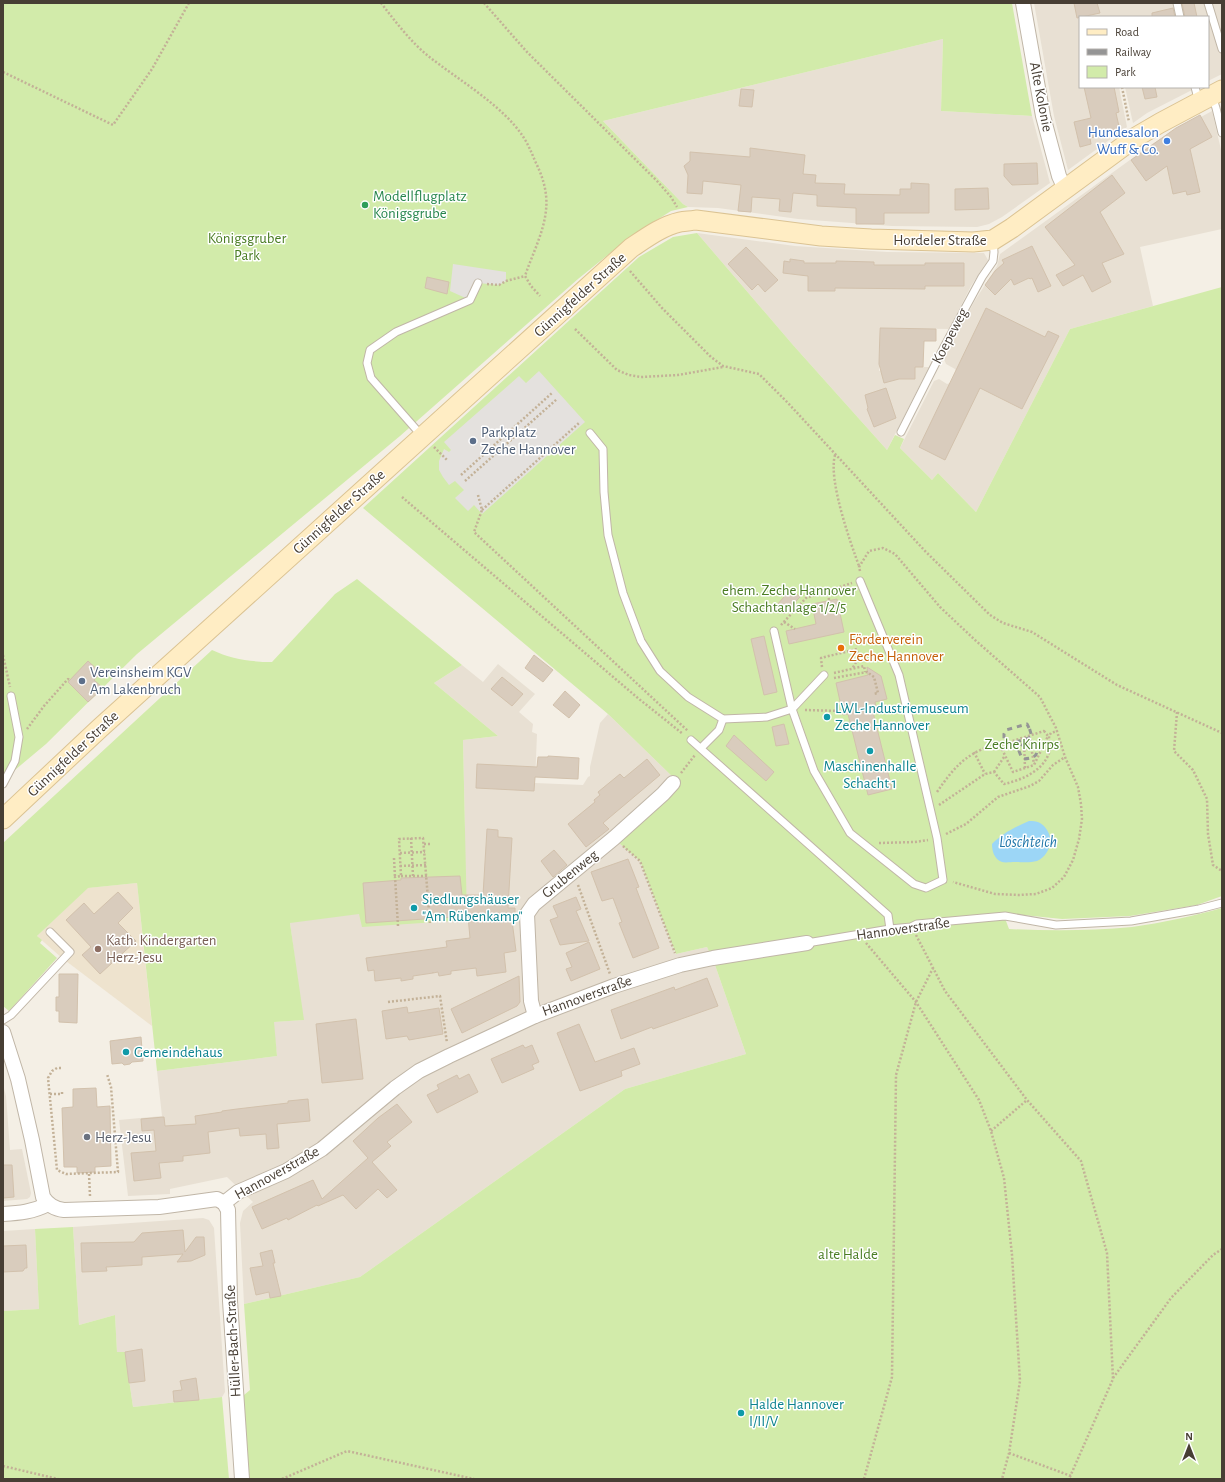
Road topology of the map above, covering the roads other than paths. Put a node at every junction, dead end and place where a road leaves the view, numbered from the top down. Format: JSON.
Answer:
{"nodes":[{"id":1,"x":1023,"y":3,"type":"edge"},
{"id":2,"x":1177,"y":3,"type":"edge"},
{"id":3,"x":1208,"y":3,"type":"edge"},
{"id":4,"x":1180,"y":16,"type":"edge"},
{"id":5,"x":1222,"y":49,"type":"edge"},
{"id":6,"x":1207,"y":94,"type":"edge"},
{"id":7,"x":1222,"y":133,"type":"edge"},
{"id":8,"x":1065,"y":189,"type":"junction"},
{"id":9,"x":687,"y":221,"type":"joint"},
{"id":10,"x":993,"y":240,"type":"junction"},
{"id":11,"x":478,"y":282,"type":"road end"},
{"id":12,"x":900,"y":432,"type":"dead end"},
{"id":13,"x":590,"y":433,"type":"dead end"},
{"id":14,"x":422,"y":436,"type":"junction"},
{"id":15,"x":860,"y":581,"type":"road end"},
{"id":16,"x":774,"y":631,"type":"road end"},
{"id":17,"x":824,"y":675,"type":"road end"},
{"id":18,"x":11,"y":696,"type":"road end"},
{"id":19,"x":792,"y":709,"type":"junction"},
{"id":20,"x":723,"y":718,"type":"junction"},
{"id":21,"x":691,"y":740,"type":"road end"},
{"id":22,"x":699,"y":751,"type":"junction"},
{"id":23,"x":673,"y":783,"type":"road end"},
{"id":24,"x":3,"y":784,"type":"edge"},
{"id":25,"x":3,"y":819,"type":"edge"},
{"id":26,"x":1222,"y":903,"type":"edge"},
{"id":27,"x":890,"y":929,"type":"junction"},
{"id":28,"x":50,"y":932,"type":"dead end"},
{"id":29,"x":807,"y":943,"type":"joint"},
{"id":30,"x":535,"y":1016,"type":"junction"},
{"id":31,"x":3,"y":1020,"type":"edge"},
{"id":32,"x":3,"y":1032,"type":"edge"},
{"id":33,"x":224,"y":1203,"type":"junction"},
{"id":34,"x":48,"y":1204,"type":"junction"},
{"id":35,"x":3,"y":1214,"type":"edge"},
{"id":36,"x":242,"y":1479,"type":"edge"}],
"edges":[{"from":1,"to":8,"type":"street","name":"Alte Kolonie"},
{"from":2,"to":4,"type":"lane"},
{"from":3,"to":5,"type":"lane"},
{"from":6,"to":7,"type":"lane"},
{"from":6,"to":8,"type":"street","name":"Hordeler Straße"},
{"from":8,"to":10,"type":"street","name":"Hordeler Straße"},
{"from":9,"to":10,"type":"street","name":"Hordeler Straße"},
{"from":9,"to":14,"type":"street","name":"Günnigfelder Straße"},
{"from":10,"to":12,"type":"lane","name":"Koepeweg"},
{"from":11,"to":14,"type":"lane"},
{"from":13,"to":20,"type":"lane"},
{"from":14,"to":25,"type":"street","name":"Günnigfelder Straße"},
{"from":15,"to":19,"type":"lane"},
{"from":16,"to":19,"type":"lane"},
{"from":17,"to":19,"type":"lane"},
{"from":18,"to":24,"type":"lane"},
{"from":19,"to":20,"type":"lane"},
{"from":20,"to":22,"type":"lane"},
{"from":21,"to":22,"type":"lane"},
{"from":22,"to":27,"type":"lane"},
{"from":23,"to":30,"type":"street","name":"Grubenweg"},
{"from":26,"to":27,"type":"lane","name":"Hannoverstraße"},
{"from":27,"to":29,"type":"lane","name":"Hannoverstraße"},
{"from":28,"to":31,"type":"lane"},
{"from":29,"to":30,"type":"street","name":"Hannoverstraße"},
{"from":30,"to":33,"type":"street","name":"Hannoverstraße"},
{"from":32,"to":34,"type":"street"},
{"from":33,"to":34,"type":"street","name":"Hannoverstraße"},
{"from":33,"to":36,"type":"street","name":"Hüller-Bach-Straße"},
{"from":34,"to":35,"type":"street"}]}
